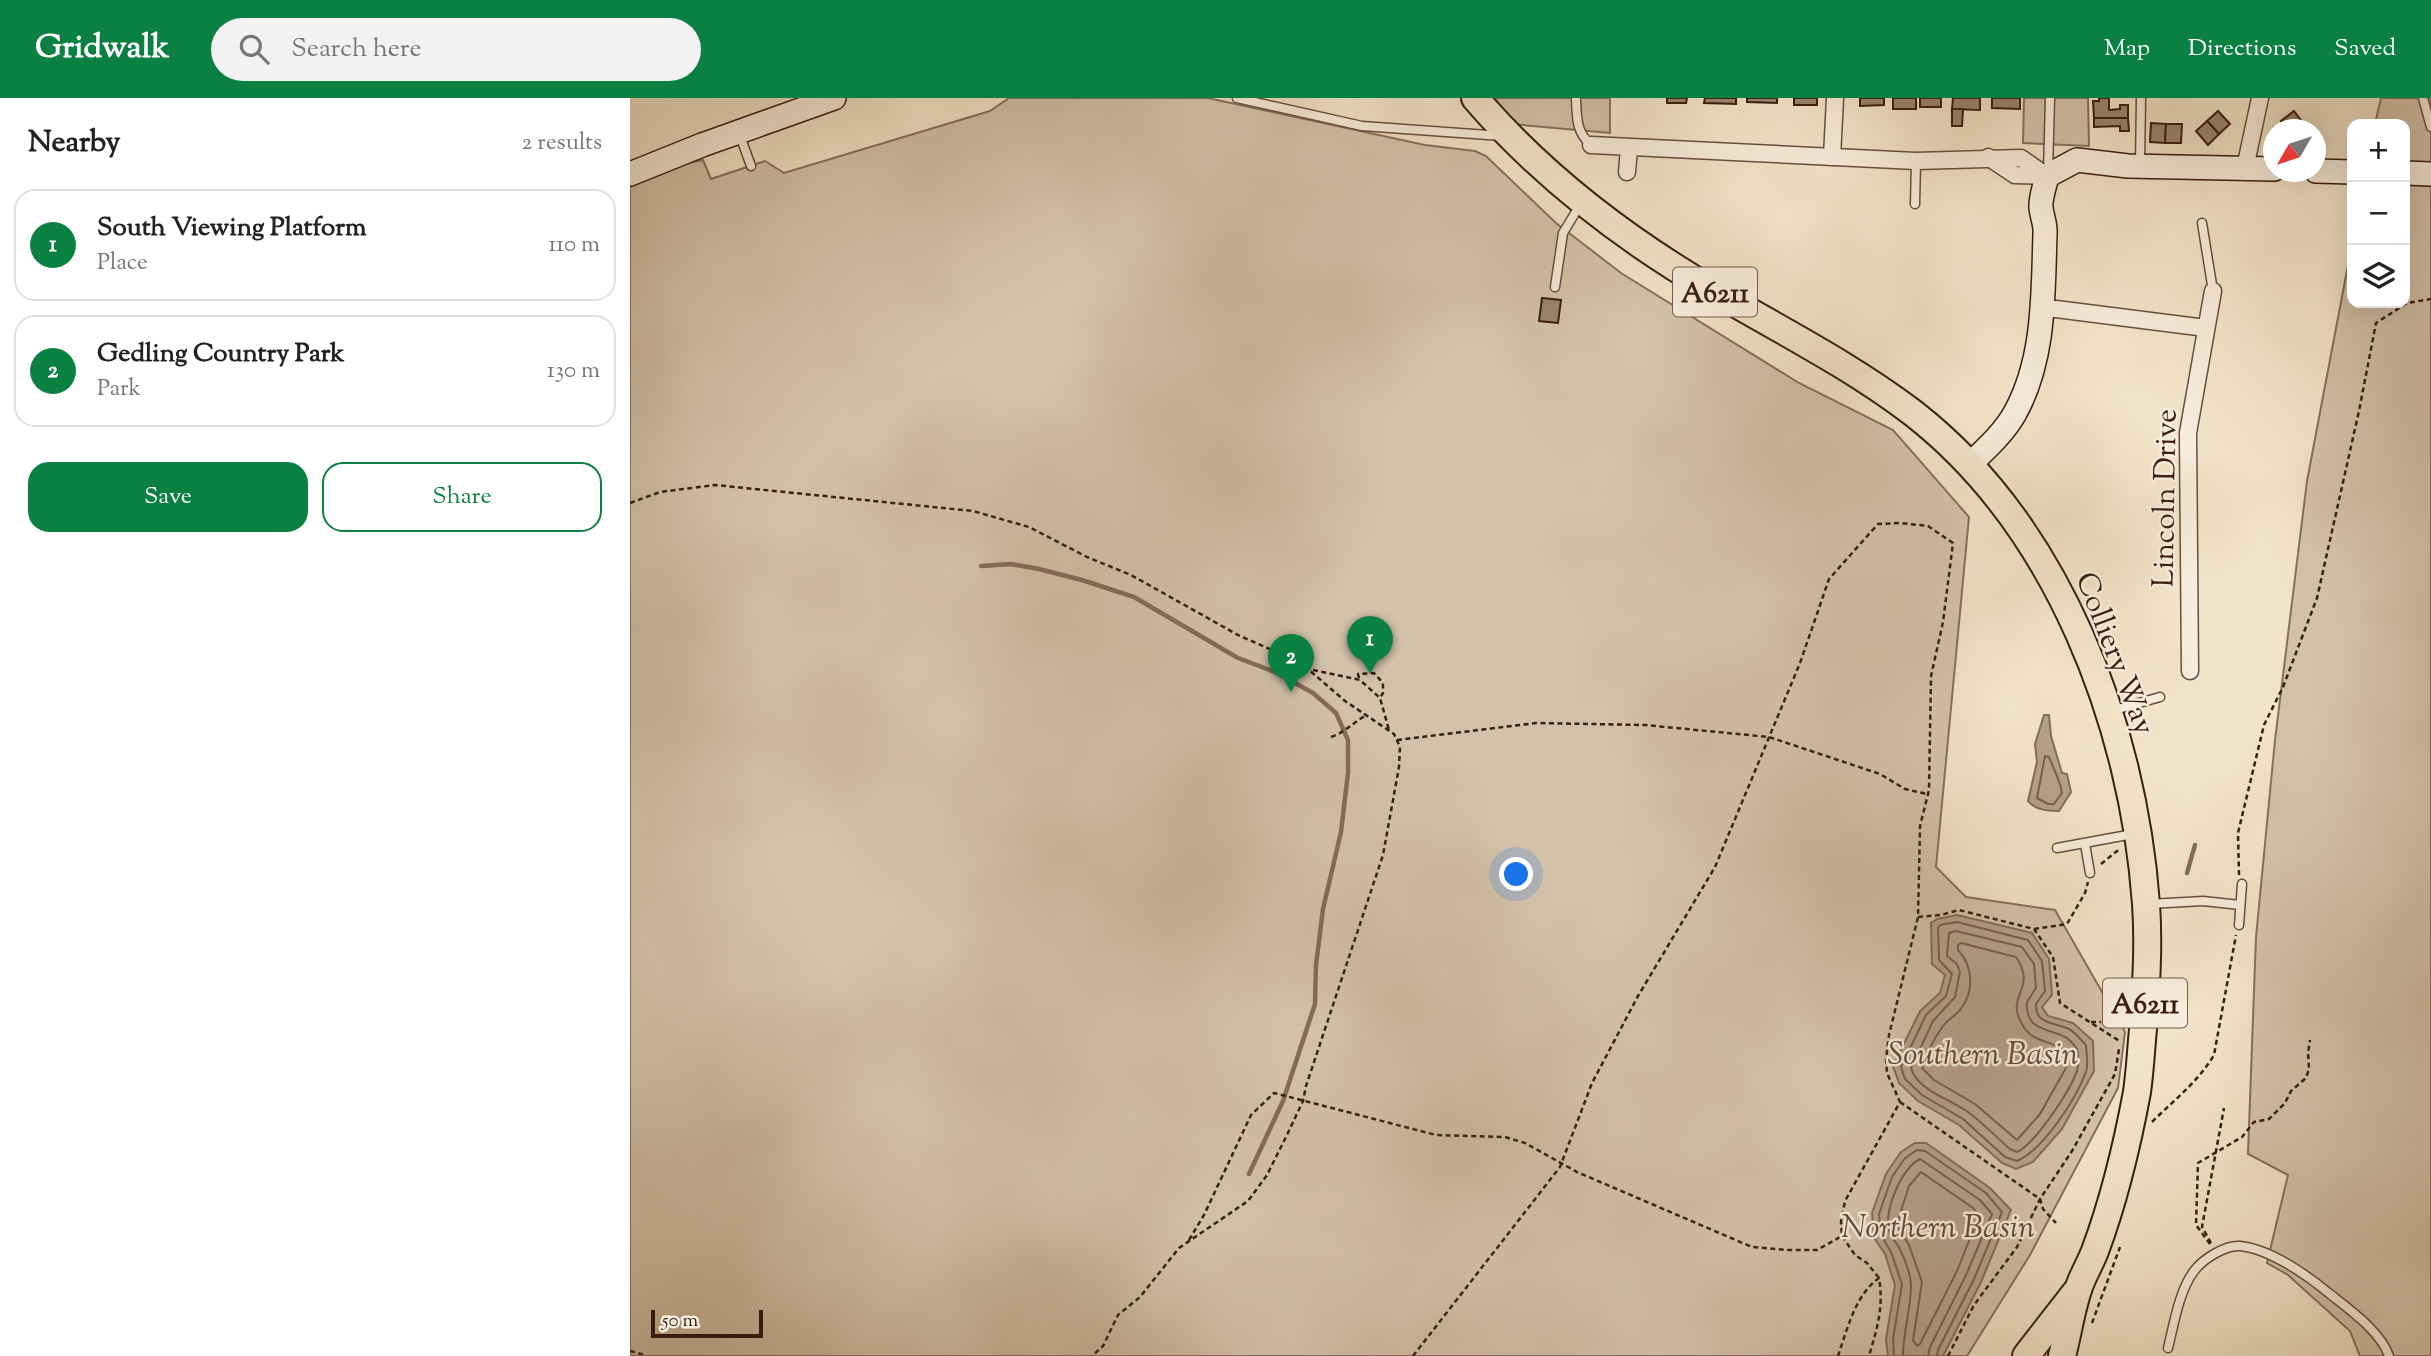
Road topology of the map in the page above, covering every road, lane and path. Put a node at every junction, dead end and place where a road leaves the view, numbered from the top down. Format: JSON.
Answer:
{"nodes":[{"id":1,"x":834,"y":98,"type":"edge"},
{"id":2,"x":1237,"y":98,"type":"edge"},
{"id":3,"x":1475,"y":98,"type":"edge"},
{"id":4,"x":1835,"y":98,"type":"edge"},
{"id":5,"x":2050,"y":98,"type":"edge"},
{"id":6,"x":2141,"y":98,"type":"edge"},
{"id":7,"x":2242,"y":98,"type":"edge"},
{"id":8,"x":2423,"y":98,"type":"edge"},
{"id":9,"x":1576,"y":99,"type":"edge"},
{"id":10,"x":2259,"y":101,"type":"edge"},
{"id":11,"x":2431,"y":127,"type":"edge"},
{"id":12,"x":738,"y":132,"type":"junction"},
{"id":13,"x":1508,"y":136,"type":"junction"},
{"id":14,"x":1591,"y":145,"type":"joint"},
{"id":15,"x":1629,"y":148,"type":"junction"},
{"id":16,"x":1832,"y":157,"type":"junction"},
{"id":17,"x":1916,"y":162,"type":"junction"},
{"id":18,"x":2140,"y":165,"type":"junction"},
{"id":19,"x":751,"y":166,"type":"dead end"},
{"id":20,"x":2245,"y":168,"type":"junction"},
{"id":21,"x":2263,"y":169,"type":"edge"},
{"id":22,"x":1627,"y":172,"type":"dead end"},
{"id":23,"x":2410,"y":173,"type":"edge"},
{"id":24,"x":630,"y":174,"type":"edge"},
{"id":25,"x":2431,"y":174,"type":"edge"},
{"id":26,"x":2047,"y":176,"type":"junction"},
{"id":27,"x":1582,"y":203,"type":"junction"},
{"id":28,"x":1915,"y":204,"type":"dead end"},
{"id":29,"x":2202,"y":223,"type":"dead end"},
{"id":30,"x":1555,"y":287,"type":"dead end"},
{"id":31,"x":2213,"y":291,"type":"joint"},
{"id":32,"x":2431,"y":299,"type":"edge"},
{"id":33,"x":2042,"y":309,"type":"junction"},
{"id":34,"x":2206,"y":328,"type":"junction"},
{"id":35,"x":1969,"y":466,"type":"junction"},
{"id":36,"x":630,"y":503,"type":"edge"},
{"id":37,"x":1309,"y":669,"type":"junction"},
{"id":38,"x":2190,"y":671,"type":"dead end"},
{"id":39,"x":1360,"y":680,"type":"junction"},
{"id":40,"x":2160,"y":696,"type":"dead end"},
{"id":41,"x":1380,"y":698,"type":"junction"},
{"id":42,"x":2108,"y":712,"type":"junction"},
{"id":43,"x":1367,"y":715,"type":"junction"},
{"id":44,"x":1389,"y":730,"type":"junction"},
{"id":45,"x":1331,"y":737,"type":"dead end"},
{"id":46,"x":1769,"y":737,"type":"junction"},
{"id":47,"x":1397,"y":740,"type":"junction"},
{"id":48,"x":1928,"y":795,"type":"junction"},
{"id":49,"x":2133,"y":842,"type":"junction"},
{"id":50,"x":2085,"y":844,"type":"junction"},
{"id":51,"x":2057,"y":848,"type":"dead end"},
{"id":52,"x":2237,"y":872,"type":"dead end"},
{"id":53,"x":2090,"y":873,"type":"junction"},
{"id":54,"x":2242,"y":884,"type":"dead end"},
{"id":55,"x":2146,"y":904,"type":"junction"},
{"id":56,"x":2240,"y":905,"type":"junction"},
{"id":57,"x":1918,"y":917,"type":"junction"},
{"id":58,"x":2239,"y":925,"type":"joint"},
{"id":59,"x":2034,"y":929,"type":"junction"},
{"id":60,"x":2091,"y":1022,"type":"junction"},
{"id":61,"x":2101,"y":1022,"type":"dead end"},
{"id":62,"x":2310,"y":1040,"type":"dead end"},
{"id":63,"x":1303,"y":1101,"type":"junction"},
{"id":64,"x":1900,"y":1102,"type":"junction"},
{"id":65,"x":2224,"y":1108,"type":"dead end"},
{"id":66,"x":2148,"y":1130,"type":"dead end"},
{"id":67,"x":1562,"y":1163,"type":"junction"},
{"id":68,"x":2040,"y":1199,"type":"junction"},
{"id":69,"x":2056,"y":1223,"type":"dead end"},
{"id":70,"x":1843,"y":1236,"type":"junction"},
{"id":71,"x":2122,"y":1241,"type":"dead end"},
{"id":72,"x":1188,"y":1242,"type":"junction"},
{"id":73,"x":2216,"y":1252,"type":"junction"},
{"id":74,"x":1879,"y":1278,"type":"junction"},
{"id":75,"x":2078,"y":1289,"type":"junction"},
{"id":76,"x":2092,"y":1323,"type":"dead end"},
{"id":77,"x":2168,"y":1348,"type":"dead end"},
{"id":78,"x":630,"y":1351,"type":"edge"},
{"id":79,"x":645,"y":1354,"type":"edge"},
{"id":80,"x":1092,"y":1356,"type":"edge"},
{"id":81,"x":1413,"y":1356,"type":"edge"},
{"id":82,"x":1838,"y":1356,"type":"edge"},
{"id":83,"x":1869,"y":1356,"type":"edge"},
{"id":84,"x":1948,"y":1356,"type":"edge"},
{"id":85,"x":2026,"y":1356,"type":"edge"},
{"id":86,"x":2062,"y":1356,"type":"edge"},
{"id":87,"x":2389,"y":1356,"type":"edge"}],
"edges":[{"from":1,"to":12,"type":"street"},
{"from":2,"to":13,"type":"lane"},
{"from":3,"to":13,"type":"main road","name":"Colliery Way","number":"A6211"},
{"from":4,"to":16,"type":"street"},
{"from":5,"to":26,"type":"lane"},
{"from":6,"to":18,"type":"lane"},
{"from":7,"to":10,"type":"street"},
{"from":8,"to":11,"type":"lane"},
{"from":9,"to":14,"type":"lane"},
{"from":10,"to":20,"type":"street"},
{"from":12,"to":19,"type":"lane"},
{"from":12,"to":24,"type":"street"},
{"from":13,"to":27,"type":"main road","name":"Colliery Way","number":"A6211"},
{"from":14,"to":15,"type":"street"},
{"from":15,"to":16,"type":"street"},
{"from":15,"to":22,"type":"street"},
{"from":16,"to":17,"type":"street"},
{"from":17,"to":26,"type":"street"},
{"from":17,"to":28,"type":"lane"},
{"from":18,"to":20,"type":"street"},
{"from":18,"to":26,"type":"street"},
{"from":20,"to":21,"type":"street"},
{"from":23,"to":25,"type":"street"},
{"from":26,"to":33,"type":"street"},
{"from":27,"to":30,"type":"lane"},
{"from":27,"to":35,"type":"main road","name":"Colliery Way","number":"A6211"},
{"from":29,"to":31,"type":"lane","name":"Lincoln Drive"},
{"from":31,"to":34,"type":"street","name":"Lincoln Drive"},
{"from":32,"to":52,"type":"path"},
{"from":33,"to":34,"type":"street"},
{"from":33,"to":35,"type":"street"},
{"from":34,"to":38,"type":"street","name":"Lincoln Drive"},
{"from":35,"to":42,"type":"main road","name":"Colliery Way","number":"A6211"},
{"from":36,"to":37,"type":"path"},
{"from":37,"to":39,"type":"path"},
{"from":37,"to":43,"type":"path"},
{"from":39,"to":41,"type":"path"},
{"from":39,"to":41,"type":"path"},
{"from":40,"to":42,"type":"lane"},
{"from":41,"to":44,"type":"path"},
{"from":42,"to":49,"type":"main road","name":"Colliery Way","number":"A6211"},
{"from":43,"to":44,"type":"path"},
{"from":43,"to":45,"type":"path"},
{"from":44,"to":47,"type":"path"},
{"from":46,"to":47,"type":"path"},
{"from":46,"to":48,"type":"path"},
{"from":46,"to":48,"type":"path"},
{"from":46,"to":67,"type":"path"},
{"from":47,"to":63,"type":"path"},
{"from":48,"to":57,"type":"path"},
{"from":49,"to":50,"type":"lane"},
{"from":49,"to":53,"type":"path"},
{"from":49,"to":55,"type":"main road","name":"Colliery Way","number":"A6211"},
{"from":50,"to":51,"type":"lane"},
{"from":50,"to":53,"type":"lane"},
{"from":53,"to":59,"type":"path"},
{"from":54,"to":56,"type":"lane"},
{"from":55,"to":56,"type":"lane"},
{"from":55,"to":75,"type":"main road","name":"Colliery Way","number":"A6211"},
{"from":56,"to":58,"type":"lane"},
{"from":57,"to":59,"type":"path"},
{"from":57,"to":64,"type":"path"},
{"from":58,"to":66,"type":"path"},
{"from":59,"to":60,"type":"path"},
{"from":60,"to":61,"type":"path"},
{"from":60,"to":68,"type":"path"},
{"from":62,"to":73,"type":"path"},
{"from":63,"to":67,"type":"path"},
{"from":63,"to":72,"type":"path"},
{"from":63,"to":72,"type":"path"},
{"from":64,"to":68,"type":"path"},
{"from":64,"to":70,"type":"path"},
{"from":65,"to":73,"type":"path"},
{"from":67,"to":70,"type":"path"},
{"from":67,"to":81,"type":"path"},
{"from":68,"to":69,"type":"path"},
{"from":68,"to":84,"type":"path"},
{"from":70,"to":74,"type":"path"},
{"from":71,"to":76,"type":"path"},
{"from":72,"to":80,"type":"path"},
{"from":73,"to":77,"type":"lane"},
{"from":73,"to":87,"type":"lane"},
{"from":74,"to":82,"type":"path"},
{"from":74,"to":83,"type":"path"},
{"from":75,"to":85,"type":"main road","name":"Colliery Way","number":"A6211"},
{"from":75,"to":86,"type":"main road","name":"Colliery Way","number":"A6211"},
{"from":78,"to":79,"type":"path"}]}
